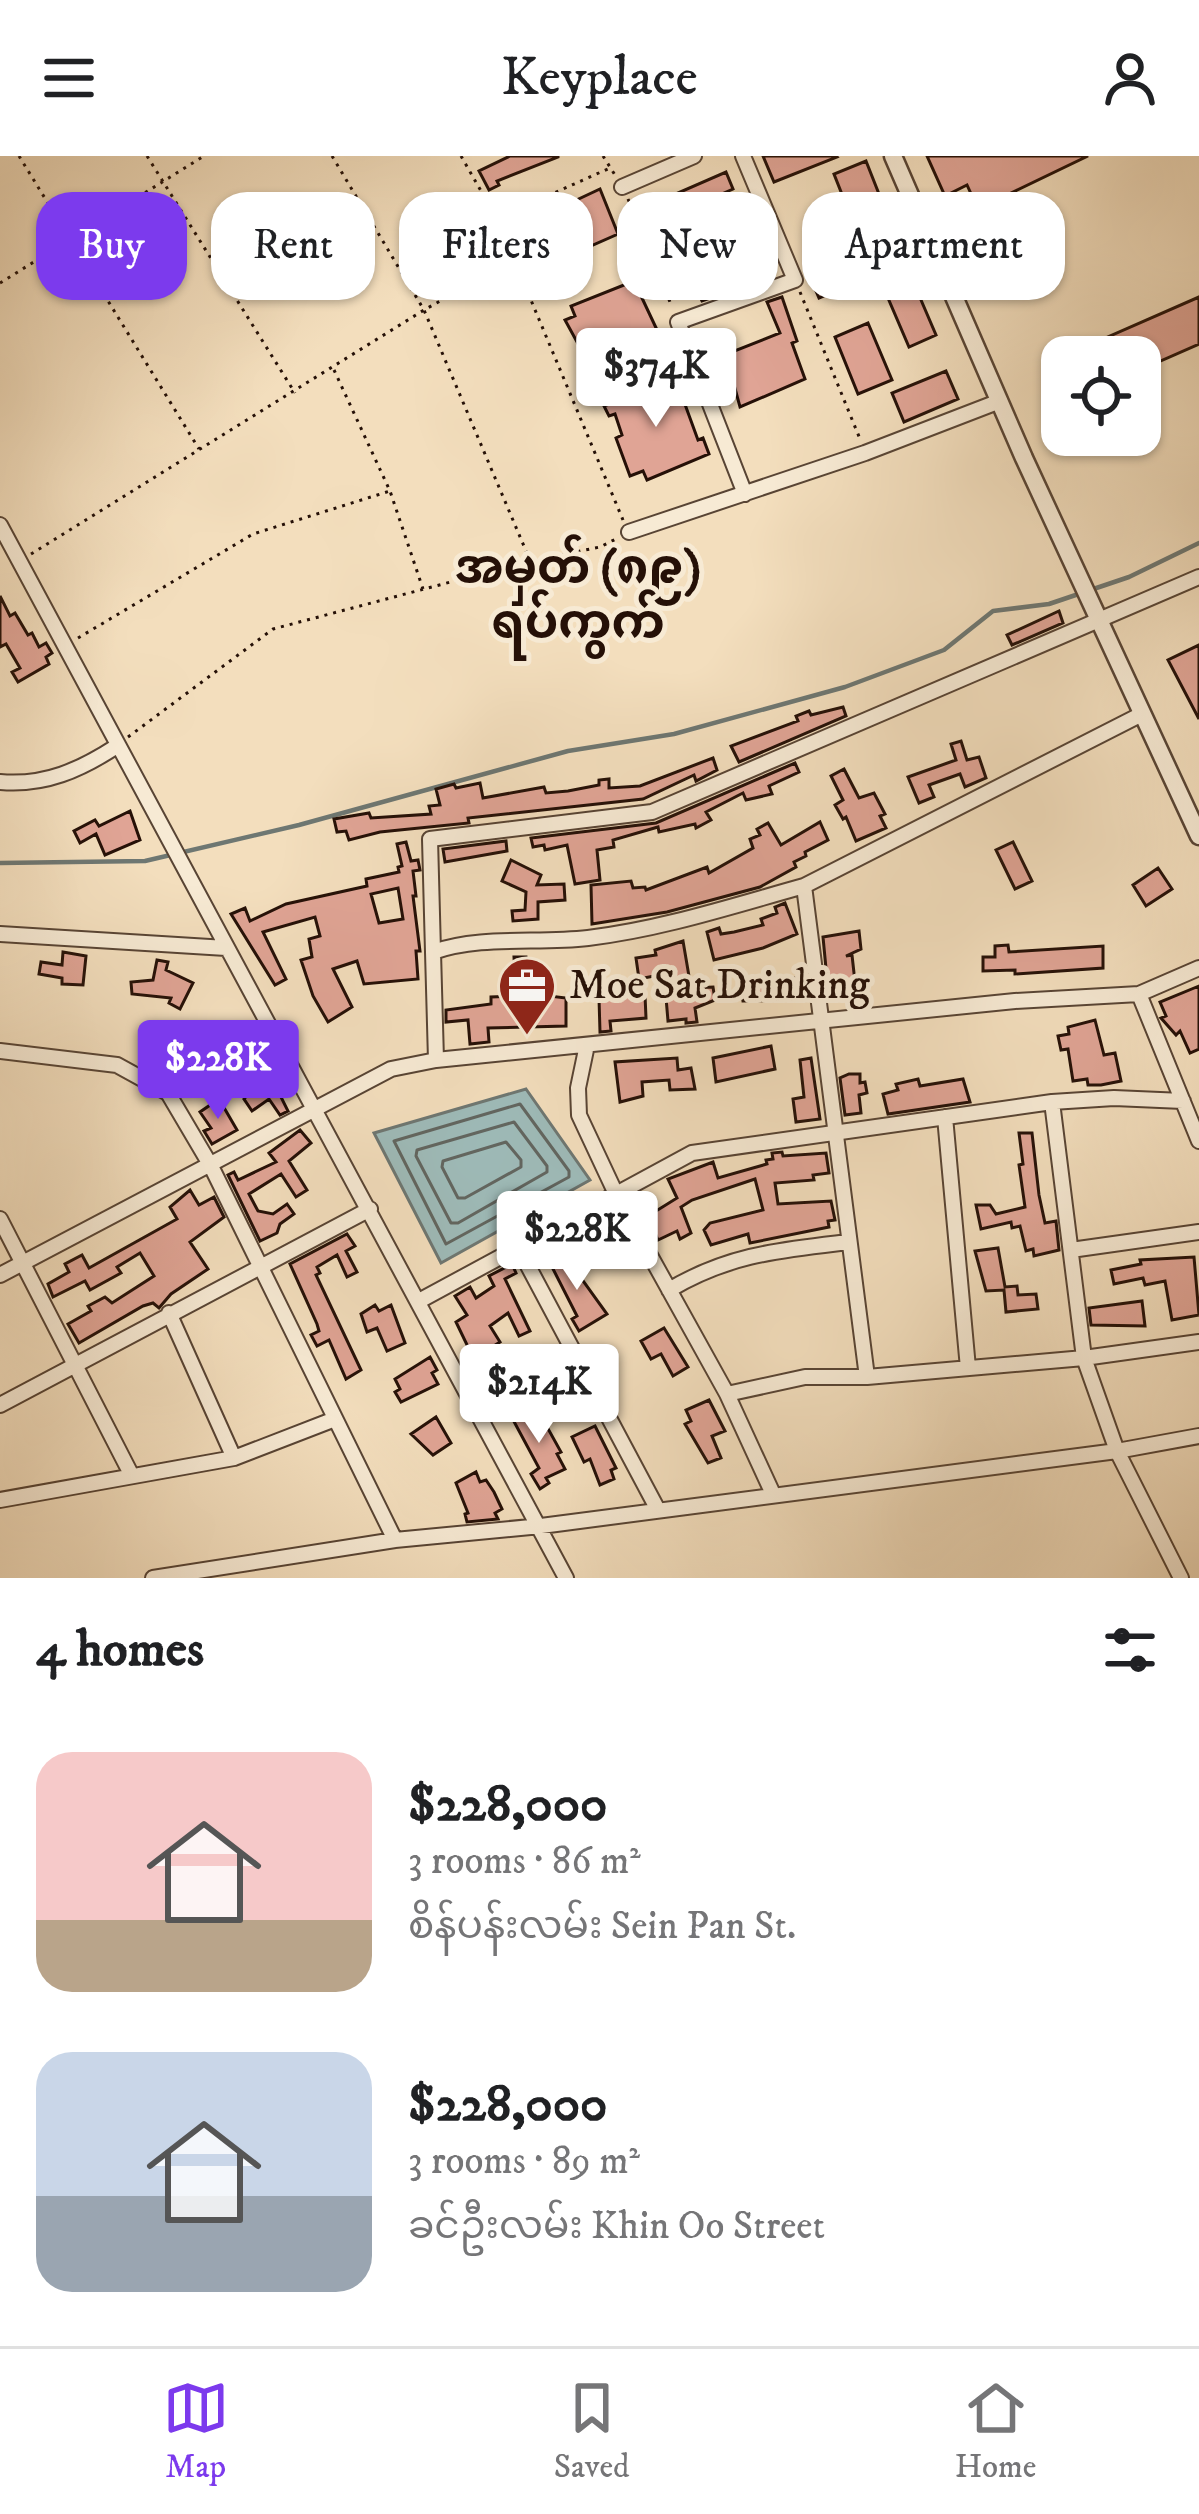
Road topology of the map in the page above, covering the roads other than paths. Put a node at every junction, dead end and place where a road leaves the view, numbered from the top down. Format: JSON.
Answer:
{"nodes":[{"id":1,"x":743,"y":156,"type":"edge"},
{"id":2,"x":893,"y":156,"type":"edge"},
{"id":3,"x":689,"y":157,"type":"edge"},
{"id":4,"x":622,"y":187,"type":"road end"},
{"id":5,"x":1000,"y":401,"type":"junction"},
{"id":6,"x":745,"y":494,"type":"junction"},
{"id":7,"x":0,"y":525,"type":"edge"},
{"id":8,"x":628,"y":532,"type":"road end"},
{"id":9,"x":1199,"y":577,"type":"edge"},
{"id":10,"x":1098,"y":619,"type":"junction"},
{"id":11,"x":1142,"y":714,"type":"junction"},
{"id":12,"x":117,"y":746,"type":"junction"},
{"id":13,"x":0,"y":782,"type":"edge"},
{"id":14,"x":1199,"y":836,"type":"edge"},
{"id":15,"x":804,"y":886,"type":"junction"},
{"id":16,"x":0,"y":934,"type":"edge"},
{"id":17,"x":226,"y":948,"type":"junction"},
{"id":18,"x":433,"y":952,"type":"junction"},
{"id":19,"x":1199,"y":968,"type":"edge"},
{"id":20,"x":1139,"y":994,"type":"junction"},
{"id":21,"x":819,"y":1022,"type":"junction"},
{"id":22,"x":587,"y":1045,"type":"junction"},
{"id":23,"x":0,"y":1051,"type":"edge"},
{"id":24,"x":436,"y":1060,"type":"junction"},
{"id":25,"x":1183,"y":1101,"type":"junction"},
{"id":26,"x":1052,"y":1102,"type":"junction"},
{"id":27,"x":315,"y":1112,"type":"junction"},
{"id":28,"x":945,"y":1117,"type":"junction"},
{"id":29,"x":835,"y":1132,"type":"junction"},
{"id":30,"x":1199,"y":1141,"type":"edge"},
{"id":31,"x":211,"y":1166,"type":"junction"},
{"id":32,"x":616,"y":1194,"type":"junction"},
{"id":33,"x":370,"y":1209,"type":"junction"},
{"id":34,"x":0,"y":1219,"type":"edge"},
{"id":35,"x":1199,"y":1232,"type":"edge"},
{"id":36,"x":849,"y":1242,"type":"junction"},
{"id":37,"x":518,"y":1247,"type":"junction"},
{"id":38,"x":1071,"y":1250,"type":"junction"},
{"id":39,"x":24,"y":1263,"type":"junction"},
{"id":40,"x":260,"y":1266,"type":"junction"},
{"id":41,"x":0,"y":1276,"type":"edge"},
{"id":42,"x":669,"y":1290,"type":"junction"},
{"id":43,"x":419,"y":1301,"type":"junction"},
{"id":44,"x":169,"y":1313,"type":"junction"},
{"id":45,"x":1199,"y":1342,"type":"edge"},
{"id":46,"x":1084,"y":1358,"type":"junction"},
{"id":47,"x":76,"y":1363,"type":"junction"},
{"id":48,"x":968,"y":1368,"type":"junction"},
{"id":49,"x":867,"y":1377,"type":"junction"},
{"id":50,"x":727,"y":1394,"type":"junction"},
{"id":51,"x":0,"y":1405,"type":"edge"},
{"id":52,"x":335,"y":1419,"type":"junction"},
{"id":53,"x":1199,"y":1436,"type":"edge"},
{"id":54,"x":1118,"y":1451,"type":"junction"},
{"id":55,"x":234,"y":1458,"type":"junction"},
{"id":56,"x":130,"y":1474,"type":"junction"},
{"id":57,"x":773,"y":1494,"type":"junction"},
{"id":58,"x":0,"y":1500,"type":"edge"},
{"id":59,"x":658,"y":1510,"type":"junction"},
{"id":60,"x":541,"y":1526,"type":"junction"},
{"id":61,"x":395,"y":1540,"type":"junction"},
{"id":62,"x":153,"y":1578,"type":"edge"},
{"id":63,"x":566,"y":1578,"type":"edge"},
{"id":64,"x":1181,"y":1578,"type":"edge"}],
"edges":[{"from":1,"to":6,"type":"street"},
{"from":2,"to":5,"type":"street"},
{"from":3,"to":4,"type":"street"},
{"from":5,"to":6,"type":"street"},
{"from":5,"to":10,"type":"street"},
{"from":6,"to":8,"type":"street"},
{"from":7,"to":12,"type":"street"},
{"from":9,"to":10,"type":"street"},
{"from":10,"to":11,"type":"street"},
{"from":10,"to":18,"type":"street"},
{"from":11,"to":14,"type":"street"},
{"from":11,"to":15,"type":"street"},
{"from":12,"to":13,"type":"street"},
{"from":12,"to":17,"type":"street"},
{"from":15,"to":18,"type":"street"},
{"from":15,"to":21,"type":"street"},
{"from":16,"to":17,"type":"street"},
{"from":17,"to":27,"type":"street"},
{"from":18,"to":24,"type":"street"},
{"from":19,"to":20,"type":"street"},
{"from":20,"to":21,"type":"street"},
{"from":20,"to":25,"type":"street"},
{"from":21,"to":22,"type":"street"},
{"from":21,"to":29,"type":"street"},
{"from":22,"to":24,"type":"street"},
{"from":22,"to":32,"type":"street"},
{"from":23,"to":31,"type":"street"},
{"from":24,"to":27,"type":"street"},
{"from":25,"to":26,"type":"street"},
{"from":25,"to":30,"type":"street"},
{"from":26,"to":28,"type":"street"},
{"from":26,"to":38,"type":"street"},
{"from":27,"to":31,"type":"street"},
{"from":27,"to":33,"type":"street"},
{"from":28,"to":29,"type":"street"},
{"from":28,"to":48,"type":"street"},
{"from":29,"to":32,"type":"street"},
{"from":29,"to":36,"type":"street"},
{"from":31,"to":39,"type":"street"},
{"from":31,"to":40,"type":"street"},
{"from":32,"to":37,"type":"street"},
{"from":32,"to":42,"type":"street"},
{"from":33,"to":40,"type":"street"},
{"from":33,"to":43,"type":"street"},
{"from":34,"to":39,"type":"street"},
{"from":35,"to":38,"type":"street"},
{"from":36,"to":42,"type":"street"},
{"from":36,"to":49,"type":"street"},
{"from":37,"to":43,"type":"street"},
{"from":37,"to":59,"type":"street"},
{"from":38,"to":46,"type":"street"},
{"from":39,"to":41,"type":"street"},
{"from":39,"to":47,"type":"street"},
{"from":40,"to":44,"type":"street"},
{"from":40,"to":52,"type":"street"},
{"from":42,"to":50,"type":"street"},
{"from":43,"to":60,"type":"street"},
{"from":44,"to":47,"type":"street"},
{"from":44,"to":55,"type":"street"},
{"from":45,"to":46,"type":"street"},
{"from":46,"to":48,"type":"street"},
{"from":46,"to":54,"type":"street"},
{"from":47,"to":51,"type":"street"},
{"from":47,"to":56,"type":"street"},
{"from":48,"to":49,"type":"street"},
{"from":49,"to":50,"type":"street"},
{"from":50,"to":57,"type":"street"},
{"from":52,"to":55,"type":"street"},
{"from":52,"to":61,"type":"street"},
{"from":53,"to":54,"type":"street"},
{"from":54,"to":57,"type":"street"},
{"from":54,"to":64,"type":"street"},
{"from":55,"to":56,"type":"street"},
{"from":56,"to":58,"type":"street"},
{"from":57,"to":59,"type":"street"},
{"from":59,"to":60,"type":"street"},
{"from":60,"to":61,"type":"street"},
{"from":60,"to":63,"type":"street"},
{"from":61,"to":62,"type":"street"}]}
